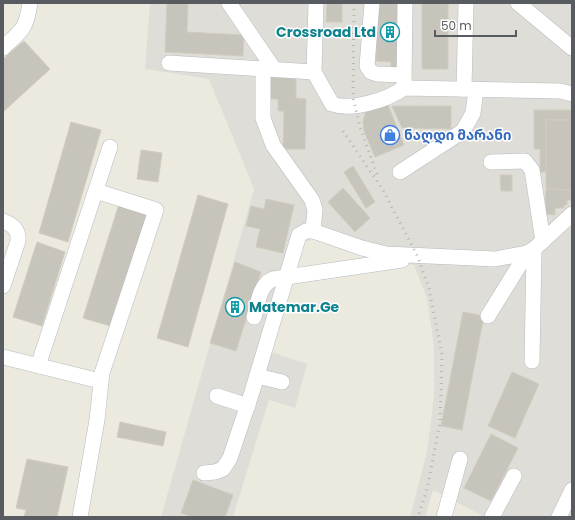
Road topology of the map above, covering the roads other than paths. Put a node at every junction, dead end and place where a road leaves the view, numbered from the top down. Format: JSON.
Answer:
{"nodes":[{"id":1,"x":30,"y":3,"type":"edge"},
{"id":2,"x":230,"y":3,"type":"edge"},
{"id":3,"x":313,"y":3,"type":"edge"},
{"id":4,"x":372,"y":3,"type":"edge"},
{"id":5,"x":405,"y":3,"type":"edge"},
{"id":6,"x":466,"y":3,"type":"edge"},
{"id":7,"x":518,"y":3,"type":"edge"},
{"id":8,"x":3,"y":48,"type":"edge"},
{"id":9,"x":572,"y":48,"type":"edge"},
{"id":10,"x":169,"y":63,"type":"dead end"},
{"id":11,"x":268,"y":69,"type":"junction"},
{"id":12,"x":314,"y":72,"type":"junction"},
{"id":13,"x":400,"y":86,"type":"junction"},
{"id":14,"x":470,"y":89,"type":"junction"},
{"id":15,"x":572,"y":94,"type":"edge"},
{"id":16,"x":110,"y":147,"type":"dead end"},
{"id":17,"x":492,"y":162,"type":"dead end"},
{"id":18,"x":400,"y":172,"type":"dead end"},
{"id":19,"x":96,"y":190,"type":"junction"},
{"id":20,"x":572,"y":214,"type":"edge"},
{"id":21,"x":3,"y":222,"type":"edge"},
{"id":22,"x":313,"y":231,"type":"junction"},
{"id":23,"x":535,"y":247,"type":"junction"},
{"id":24,"x":414,"y":256,"type":"junction"},
{"id":25,"x":286,"y":276,"type":"junction"},
{"id":26,"x":3,"y":286,"type":"edge"},
{"id":27,"x":488,"y":316,"type":"dead end"},
{"id":28,"x":254,"y":317,"type":"dead end"},
{"id":29,"x":3,"y":357,"type":"edge"},
{"id":30,"x":532,"y":361,"type":"dead end"},
{"id":31,"x":38,"y":366,"type":"junction"},
{"id":32,"x":257,"y":376,"type":"junction"},
{"id":33,"x":100,"y":381,"type":"junction"},
{"id":34,"x":282,"y":382,"type":"dead end"},
{"id":35,"x":217,"y":396,"type":"dead end"},
{"id":36,"x":250,"y":399,"type":"junction"},
{"id":37,"x":460,"y":459,"type":"dead end"},
{"id":38,"x":204,"y":473,"type":"dead end"},
{"id":39,"x":514,"y":476,"type":"dead end"},
{"id":40,"x":572,"y":490,"type":"edge"},
{"id":41,"x":80,"y":517,"type":"edge"},
{"id":42,"x":444,"y":517,"type":"edge"},
{"id":43,"x":492,"y":517,"type":"edge"},
{"id":44,"x":559,"y":517,"type":"edge"}],
"edges":[{"from":1,"to":8,"type":"street"},
{"from":2,"to":11,"type":"street"},
{"from":3,"to":12,"type":"street"},
{"from":4,"to":13,"type":"street"},
{"from":5,"to":13,"type":"street"},
{"from":6,"to":14,"type":"street"},
{"from":7,"to":9,"type":"street"},
{"from":10,"to":11,"type":"street"},
{"from":11,"to":12,"type":"street"},
{"from":11,"to":22,"type":"street"},
{"from":12,"to":13,"type":"street"},
{"from":13,"to":14,"type":"street"},
{"from":14,"to":15,"type":"street"},
{"from":14,"to":18,"type":"street"},
{"from":16,"to":19,"type":"street"},
{"from":17,"to":23,"type":"street"},
{"from":19,"to":31,"type":"street"},
{"from":19,"to":33,"type":"street"},
{"from":20,"to":23,"type":"street"},
{"from":21,"to":26,"type":"street"},
{"from":22,"to":24,"type":"street"},
{"from":22,"to":25,"type":"street"},
{"from":23,"to":24,"type":"street"},
{"from":23,"to":27,"type":"street"},
{"from":23,"to":30,"type":"street"},
{"from":24,"to":25,"type":"street"},
{"from":25,"to":28,"type":"street"},
{"from":25,"to":32,"type":"street"},
{"from":29,"to":31,"type":"street"},
{"from":31,"to":33,"type":"street"},
{"from":32,"to":34,"type":"street"},
{"from":32,"to":36,"type":"street"},
{"from":33,"to":41,"type":"street"},
{"from":35,"to":36,"type":"street"},
{"from":36,"to":38,"type":"street"},
{"from":37,"to":42,"type":"street"},
{"from":39,"to":43,"type":"street"},
{"from":40,"to":44,"type":"street"}]}
